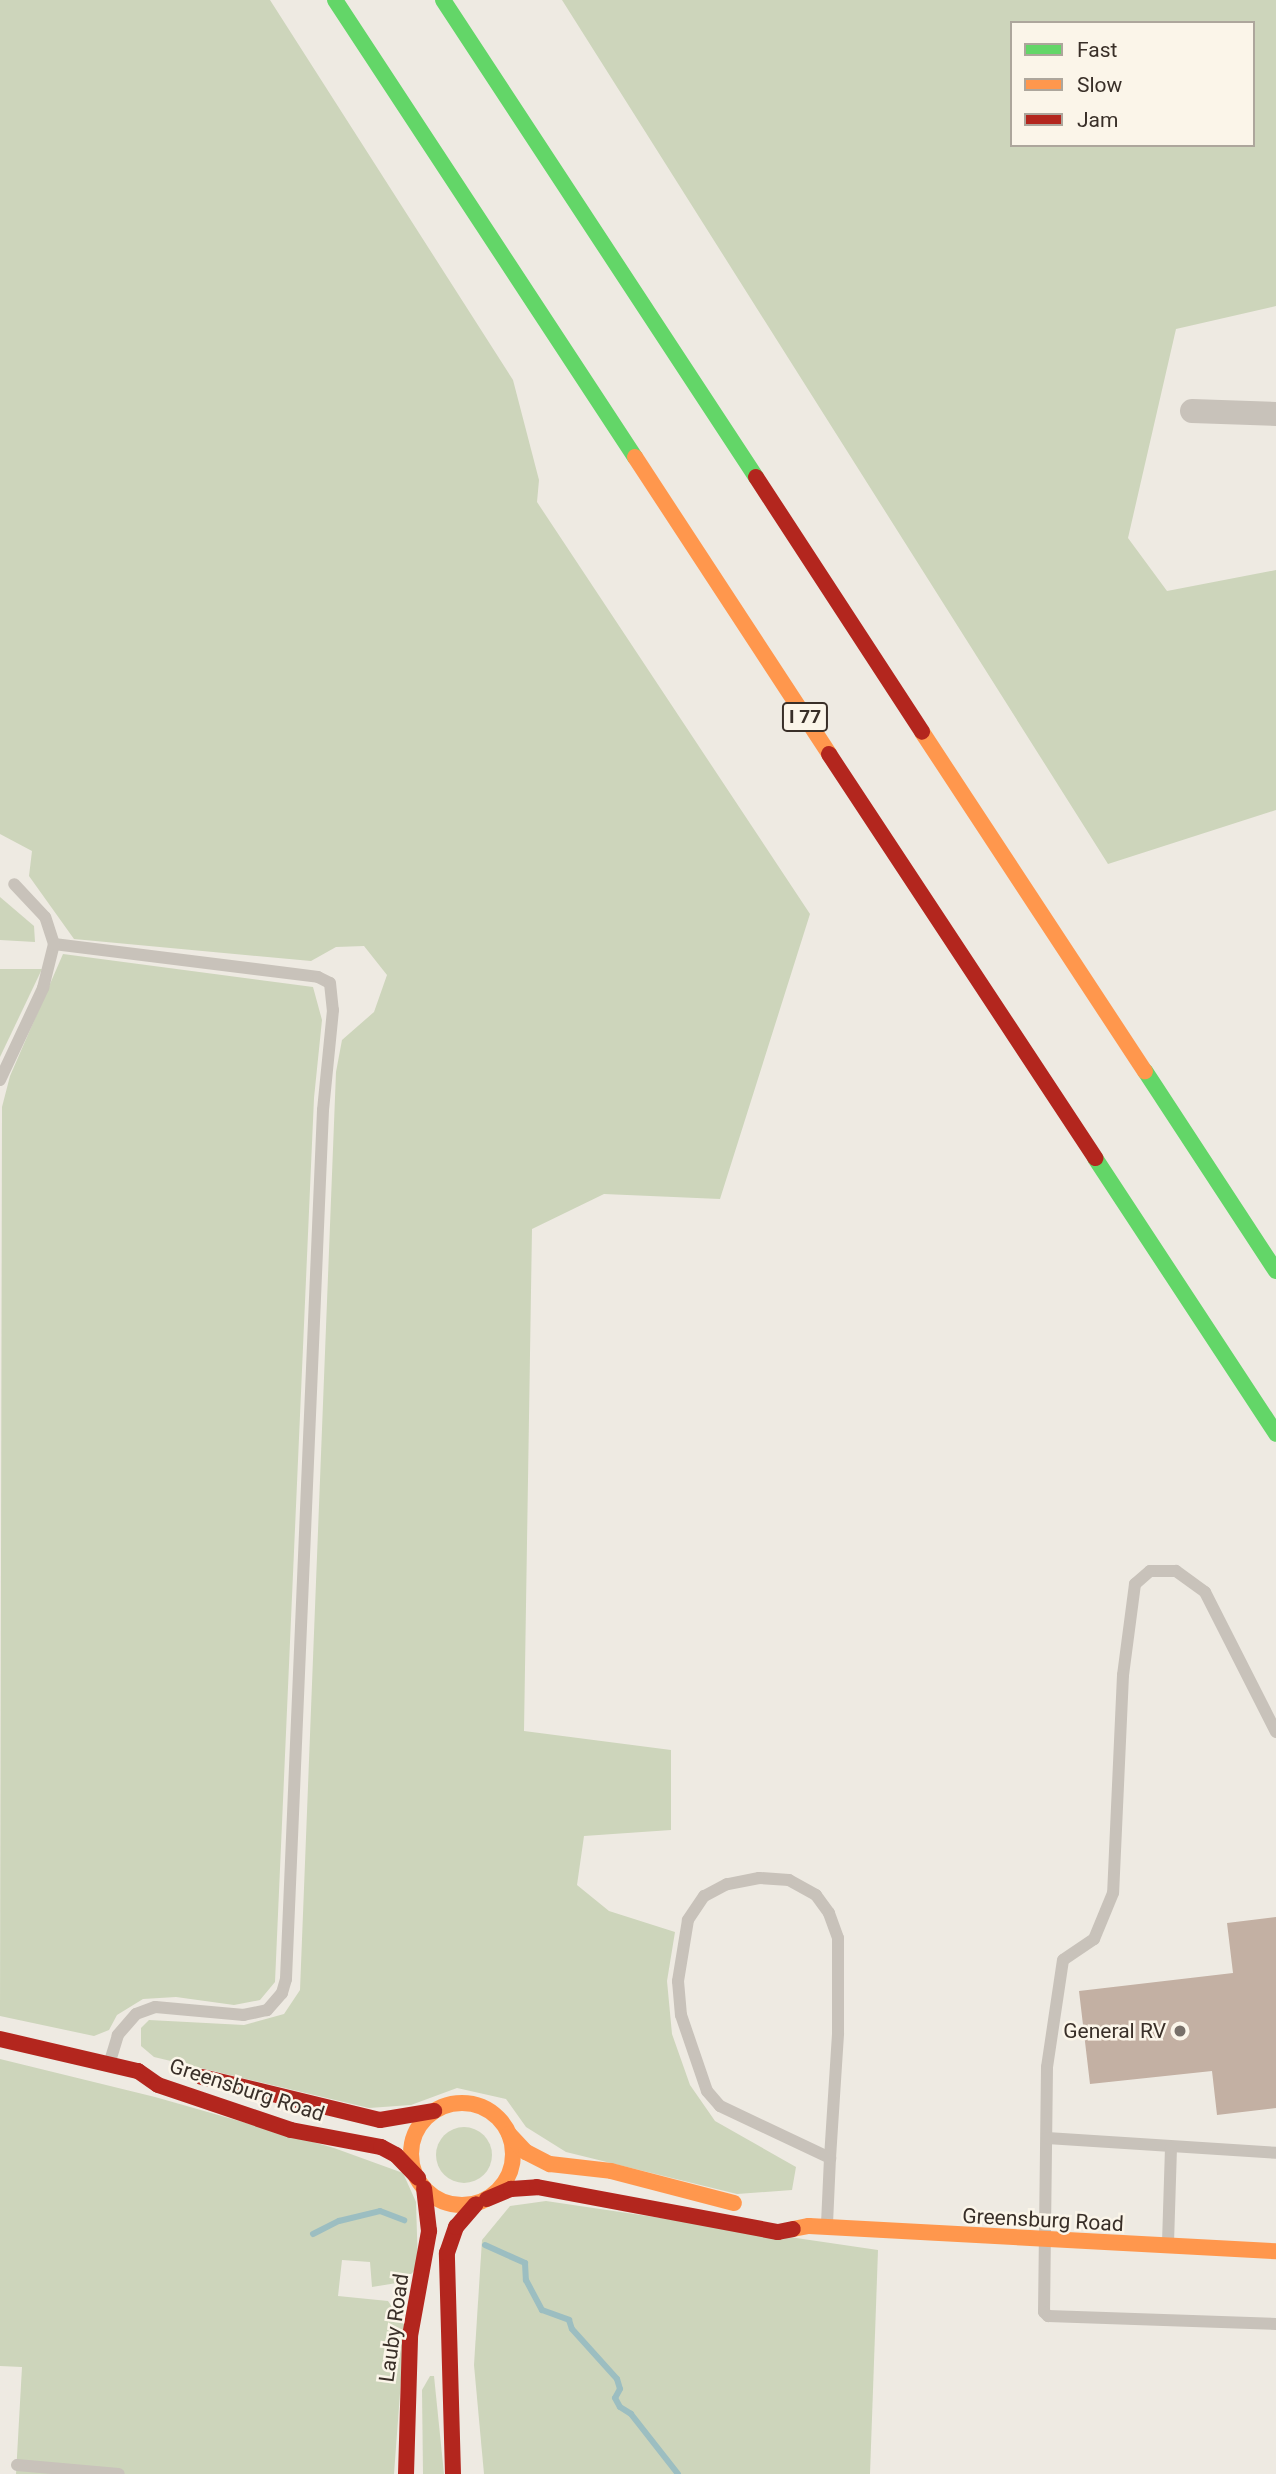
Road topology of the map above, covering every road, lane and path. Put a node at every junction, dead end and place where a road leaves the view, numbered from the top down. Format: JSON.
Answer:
{"nodes":[{"id":1,"x":335,"y":0,"type":"edge"},
{"id":2,"x":443,"y":0,"type":"edge"},
{"id":3,"x":1192,"y":411,"type":"dead end"},
{"id":4,"x":1276,"y":414,"type":"edge"},
{"id":5,"x":14,"y":884,"type":"dead end"},
{"id":6,"x":54,"y":944,"type":"junction"},
{"id":7,"x":0,"y":1080,"type":"edge"},
{"id":8,"x":1276,"y":1271,"type":"edge"},
{"id":9,"x":1276,"y":1434,"type":"edge"},
{"id":10,"x":1276,"y":1732,"type":"edge"},
{"id":11,"x":0,"y":2039,"type":"edge"},
{"id":12,"x":109,"y":2064,"type":"junction"},
{"id":13,"x":161,"y":2067,"type":"dead end"},
{"id":14,"x":138,"y":2071,"type":"junction"},
{"id":15,"x":187,"y":2073,"type":"dead end"},
{"id":16,"x":434,"y":2111,"type":"junction"},
{"id":17,"x":509,"y":2134,"type":"junction"},
{"id":18,"x":1047,"y":2138,"type":"junction"},
{"id":19,"x":1171,"y":2148,"type":"junction"},
{"id":20,"x":1276,"y":2153,"type":"edge"},
{"id":21,"x":831,"y":2158,"type":"junction"},
{"id":22,"x":421,"y":2183,"type":"junction"},
{"id":23,"x":481,"y":2202,"type":"junction"},
{"id":24,"x":747,"y":2205,"type":"dead end"},
{"id":25,"x":780,"y":2212,"type":"dead end"},
{"id":26,"x":809,"y":2226,"type":"junction"},
{"id":27,"x":826,"y":2228,"type":"junction"},
{"id":28,"x":1044,"y":2241,"type":"junction"},
{"id":29,"x":1168,"y":2247,"type":"junction"},
{"id":30,"x":1276,"y":2251,"type":"edge"},
{"id":31,"x":1276,"y":2324,"type":"edge"},
{"id":32,"x":17,"y":2465,"type":"dead end"},
{"id":33,"x":119,"y":2474,"type":"edge"},
{"id":34,"x":406,"y":2474,"type":"edge"},
{"id":35,"x":453,"y":2474,"type":"edge"}],
"edges":[{"from":1,"to":9,"type":"main road","number":"I 77"},
{"from":2,"to":8,"type":"main road"},
{"from":3,"to":4,"type":"street"},
{"from":5,"to":6,"type":"lane"},
{"from":6,"to":7,"type":"lane"},
{"from":6,"to":12,"type":"lane"},
{"from":10,"to":18,"type":"lane"},
{"from":11,"to":12,"type":"main road","name":"Greensburg Road"},
{"from":12,"to":14,"type":"main road","name":"Greensburg Road"},
{"from":13,"to":14,"type":"main road","name":"Greensburg Road"},
{"from":14,"to":22,"type":"main road","name":"Greensburg Road"},
{"from":15,"to":16,"type":"main road","name":"Greensburg Road"},
{"from":16,"to":17,"type":"main road"},
{"from":16,"to":22,"type":"main road"},
{"from":17,"to":23,"type":"main road"},
{"from":17,"to":24,"type":"main road"},
{"from":18,"to":19,"type":"lane"},
{"from":18,"to":28,"type":"lane"},
{"from":19,"to":20,"type":"lane"},
{"from":19,"to":29,"type":"lane"},
{"from":21,"to":21,"type":"lane"},
{"from":21,"to":27,"type":"lane"},
{"from":22,"to":23,"type":"main road"},
{"from":22,"to":34,"type":"main road","name":"Lauby Road"},
{"from":23,"to":26,"type":"main road","name":"Greensburg Road"},
{"from":23,"to":35,"type":"main road"},
{"from":25,"to":26,"type":"main road","name":"Greensburg Road"},
{"from":26,"to":27,"type":"main road","name":"Greensburg Road"},
{"from":27,"to":28,"type":"main road","name":"Greensburg Road"},
{"from":28,"to":29,"type":"main road","name":"Greensburg Road"},
{"from":28,"to":31,"type":"lane"},
{"from":29,"to":30,"type":"main road","name":"Greensburg Road"},
{"from":32,"to":33,"type":"lane"}]}
